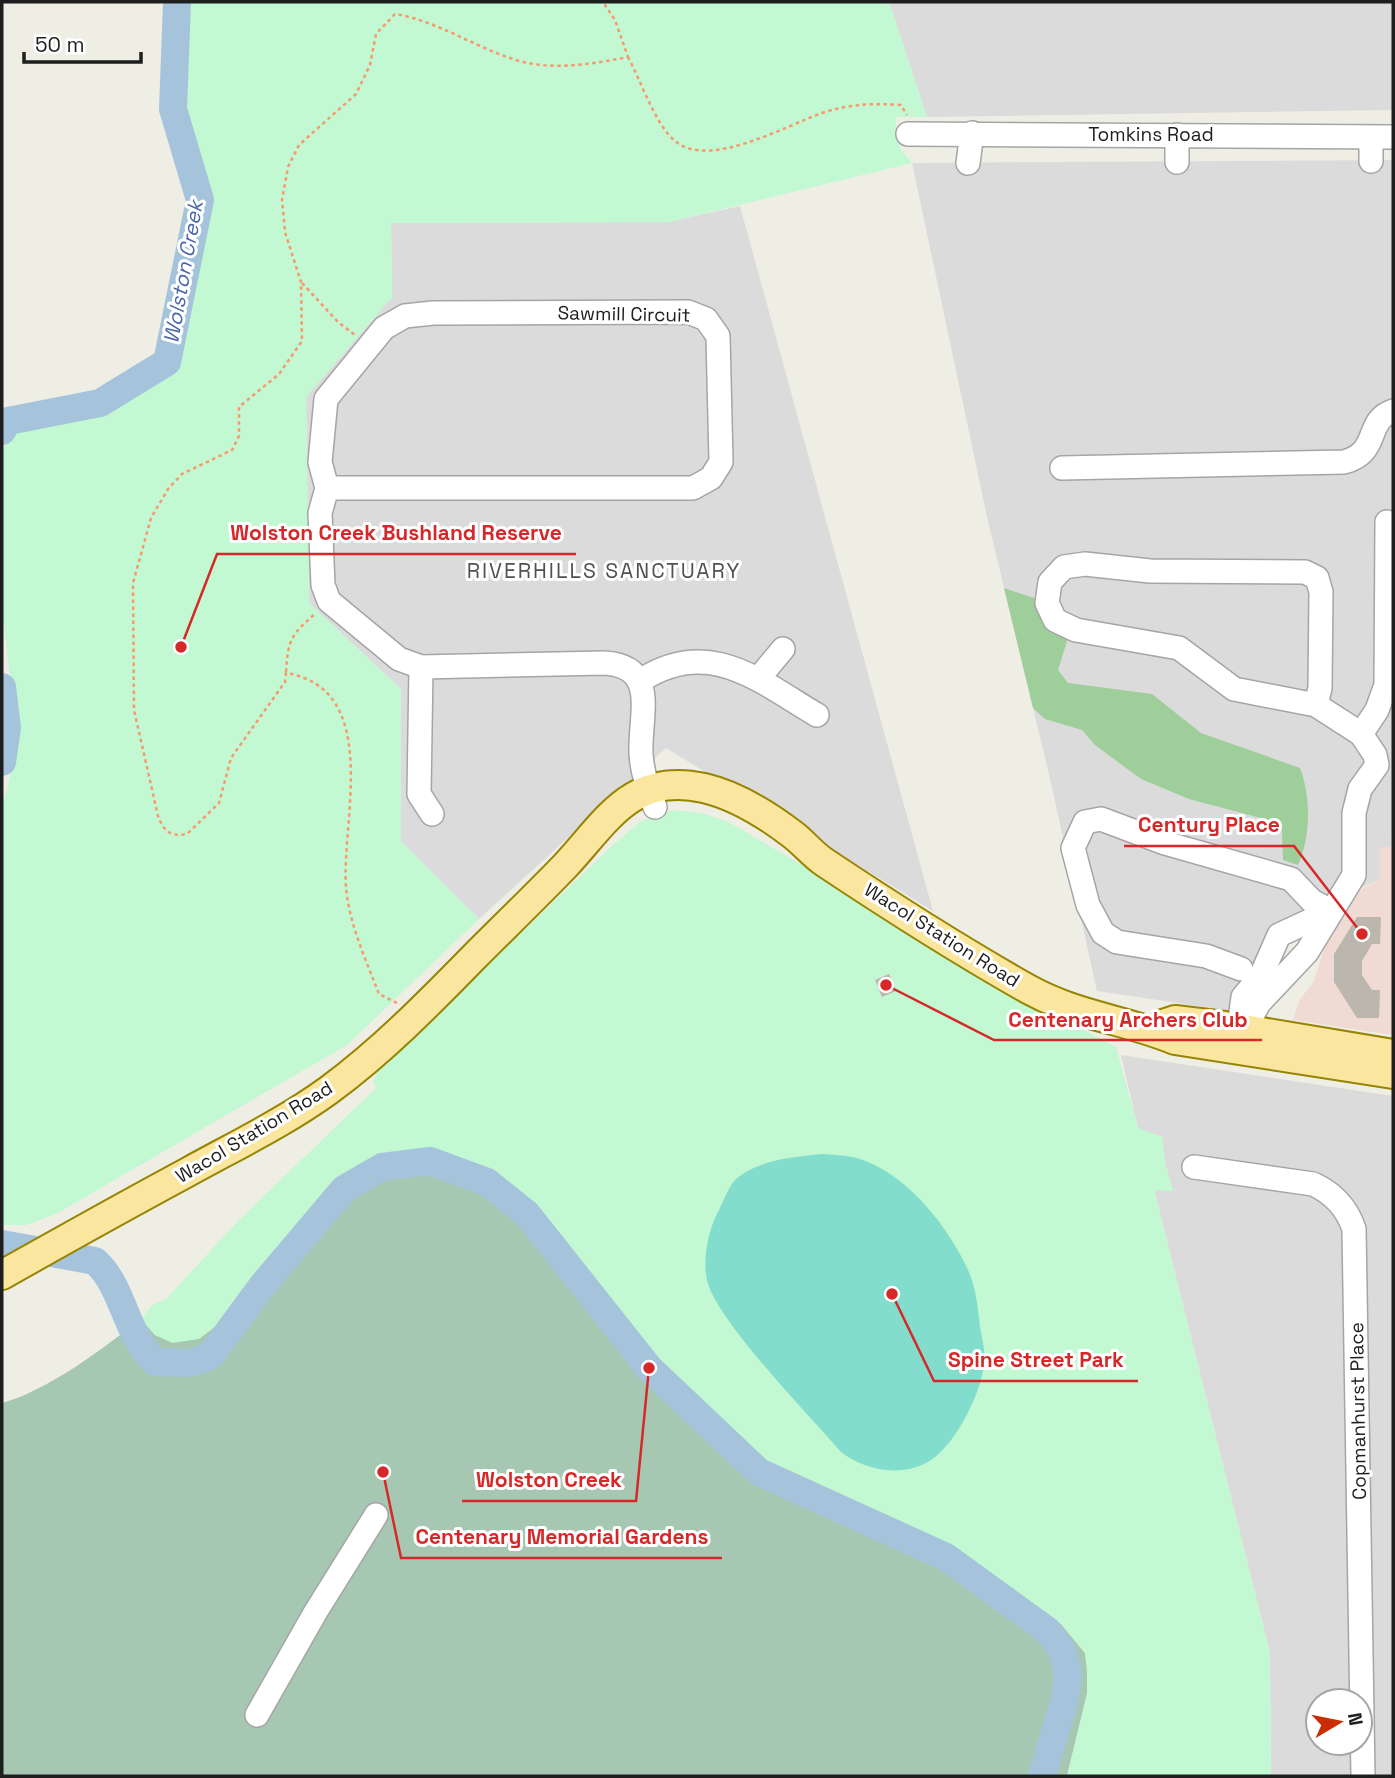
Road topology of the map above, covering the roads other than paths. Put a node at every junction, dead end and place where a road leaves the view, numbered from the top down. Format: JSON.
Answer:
{"nodes":[{"id":1,"x":972,"y":133,"type":"junction"},
{"id":2,"x":915,"y":134,"type":"road end"},
{"id":3,"x":1177,"y":135,"type":"junction"},
{"id":4,"x":1379,"y":145,"type":"edge"},
{"id":5,"x":1177,"y":162,"type":"dead end"},
{"id":6,"x":968,"y":163,"type":"dead end"},
{"id":7,"x":1393,"y":411,"type":"edge"},
{"id":8,"x":1062,"y":468,"type":"dead end"},
{"id":9,"x":327,"y":488,"type":"junction"},
{"id":10,"x":1387,"y":522,"type":"dead end"},
{"id":11,"x":783,"y":649,"type":"dead end"},
{"id":12,"x":421,"y":667,"type":"junction"},
{"id":13,"x":758,"y":679,"type":"junction"},
{"id":14,"x":640,"y":681,"type":"junction"},
{"id":15,"x":1316,"y":705,"type":"junction"},
{"id":16,"x":817,"y":715,"type":"dead end"},
{"id":17,"x":1361,"y":734,"type":"junction"},
{"id":18,"x":1383,"y":767,"type":"edge"},
{"id":19,"x":652,"y":799,"type":"junction"},
{"id":20,"x":432,"y":814,"type":"dead end"},
{"id":21,"x":1331,"y":911,"type":"junction"},
{"id":22,"x":1290,"y":927,"type":"junction"},
{"id":23,"x":1311,"y":946,"type":"junction"},
{"id":24,"x":1241,"y":969,"type":"dead end"},
{"id":25,"x":1243,"y":1039,"type":"junction"},
{"id":26,"x":1390,"y":1057,"type":"edge"},
{"id":27,"x":1194,"y":1167,"type":"dead end"},
{"id":28,"x":2,"y":1275,"type":"edge"},
{"id":29,"x":376,"y":1515,"type":"dead end"},
{"id":30,"x":257,"y":1715,"type":"dead end"},
{"id":31,"x":1363,"y":1776,"type":"edge"}],
"edges":[{"from":1,"to":2,"type":"street","name":"Tomkins Road"},
{"from":1,"to":3,"type":"street","name":"Tomkins Road"},
{"from":1,"to":6,"type":"street"},
{"from":3,"to":4,"type":"street","name":"Tomkins Road"},
{"from":3,"to":5,"type":"street"},
{"from":7,"to":8,"type":"street"},
{"from":9,"to":9,"type":"street","name":"Sawmill Circuit"},
{"from":9,"to":12,"type":"street","name":"Sawmill Circuit"},
{"from":10,"to":17,"type":"street"},
{"from":11,"to":13,"type":"street"},
{"from":12,"to":14,"type":"street"},
{"from":12,"to":20,"type":"street"},
{"from":13,"to":14,"type":"street"},
{"from":13,"to":16,"type":"street"},
{"from":14,"to":19,"type":"street"},
{"from":15,"to":15,"type":"street"},
{"from":15,"to":17,"type":"street"},
{"from":17,"to":18,"type":"street"},
{"from":18,"to":21,"type":"street"},
{"from":19,"to":25,"type":"main road","name":"Wacol Station Road"},
{"from":19,"to":28,"type":"main road","name":"Wacol Station Road"},
{"from":21,"to":22,"type":"street"},
{"from":21,"to":23,"type":"street"},
{"from":21,"to":24,"type":"street"},
{"from":22,"to":23,"type":"street"},
{"from":22,"to":25,"type":"street"},
{"from":23,"to":25,"type":"street"},
{"from":25,"to":26,"type":"main road","name":"Wacol Station Road"},
{"from":27,"to":31,"type":"street","name":"Copmanhurst Place"},
{"from":29,"to":30,"type":"street"}]}
